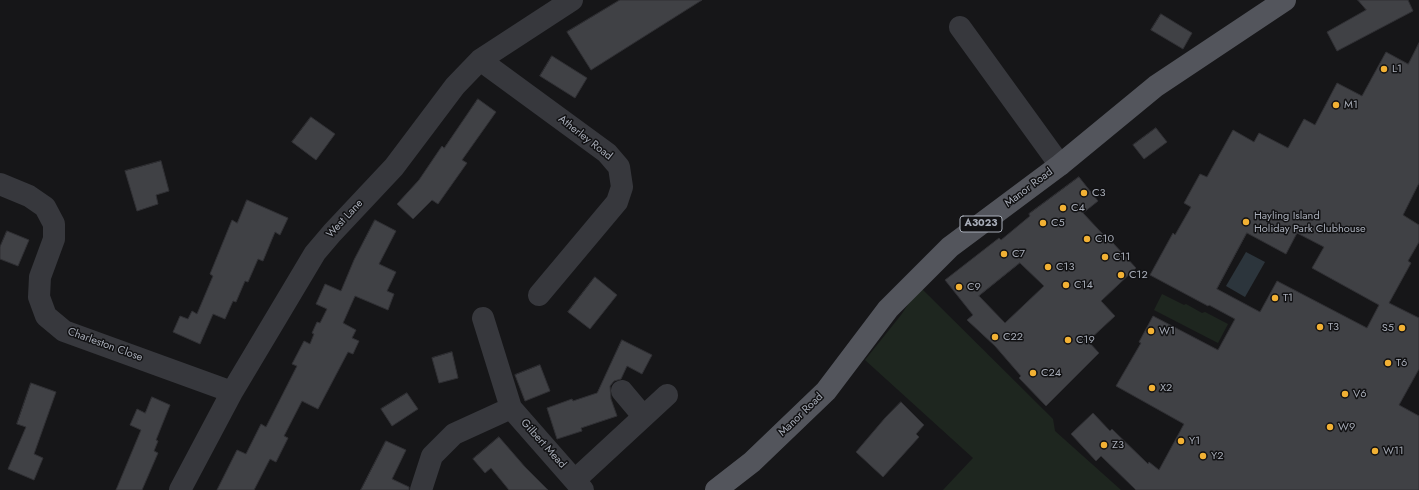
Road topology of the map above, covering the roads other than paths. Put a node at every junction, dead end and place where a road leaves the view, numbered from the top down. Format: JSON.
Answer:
{"nodes":[{"id":1,"x":572,"y":0,"type":"edge"},
{"id":2,"x":1285,"y":0,"type":"edge"},
{"id":3,"x":960,"y":27,"type":"dead end"},
{"id":4,"x":480,"y":60,"type":"junction"},
{"id":5,"x":1060,"y":165,"type":"junction"},
{"id":6,"x":0,"y":184,"type":"edge"},
{"id":7,"x":539,"y":295,"type":"dead end"},
{"id":8,"x":483,"y":318,"type":"dead end"},
{"id":9,"x":622,"y":391,"type":"dead end"},
{"id":10,"x":232,"y":392,"type":"junction"},
{"id":11,"x":667,"y":394,"type":"dead end"},
{"id":12,"x":511,"y":408,"type":"junction"},
{"id":13,"x":643,"y":416,"type":"junction"},
{"id":14,"x":579,"y":485,"type":"edge"},
{"id":15,"x":180,"y":490,"type":"edge"},
{"id":16,"x":421,"y":490,"type":"edge"},
{"id":17,"x":716,"y":490,"type":"edge"}],
"edges":[{"from":1,"to":4,"type":"street","name":"West Lane"},
{"from":2,"to":5,"type":"main road","name":"Manor Road","number":"A3023"},
{"from":3,"to":5,"type":"street"},
{"from":4,"to":7,"type":"street","name":"Atherley Road"},
{"from":4,"to":10,"type":"street","name":"West Lane"},
{"from":5,"to":17,"type":"main road","name":"Manor Road","number":"A3023"},
{"from":6,"to":10,"type":"street","name":"Charleston Close"},
{"from":8,"to":12,"type":"street","name":"Gilbert Mead"},
{"from":9,"to":13,"type":"street"},
{"from":10,"to":15,"type":"street","name":"West Lane"},
{"from":11,"to":13,"type":"street","name":"Gilbert Mead"},
{"from":12,"to":14,"type":"street","name":"Gilbert Mead"},
{"from":12,"to":16,"type":"street"},
{"from":13,"to":14,"type":"street","name":"Gilbert Mead"}]}
